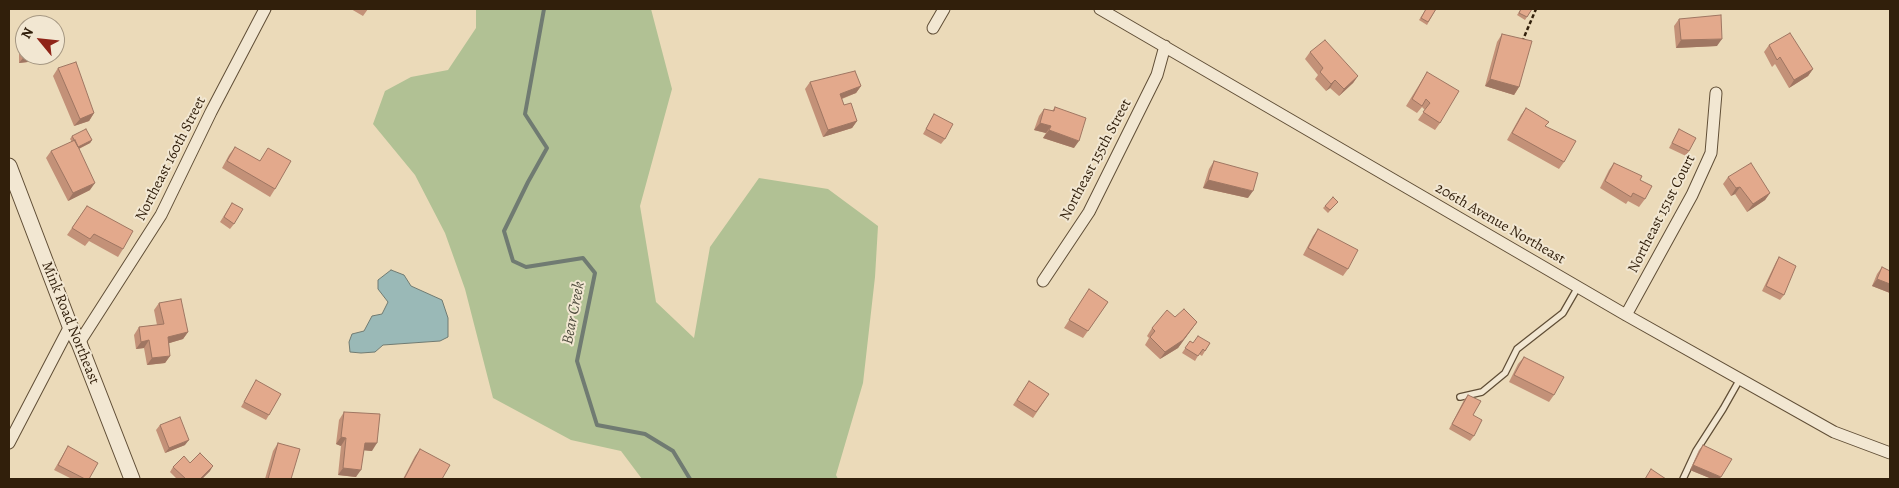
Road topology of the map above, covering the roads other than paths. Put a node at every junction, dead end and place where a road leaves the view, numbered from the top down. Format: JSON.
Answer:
{"nodes":[{"id":1,"x":265,"y":9,"type":"edge"},
{"id":2,"x":944,"y":9,"type":"edge"},
{"id":3,"x":1100,"y":9,"type":"edge"},
{"id":4,"x":933,"y":28,"type":"dead end"},
{"id":5,"x":1165,"y":46,"type":"junction"},
{"id":6,"x":1716,"y":93,"type":"dead end"},
{"id":7,"x":9,"y":166,"type":"edge"},
{"id":8,"x":1043,"y":281,"type":"dead end"},
{"id":9,"x":1578,"y":287,"type":"junction"},
{"id":10,"x":1626,"y":315,"type":"junction"},
{"id":11,"x":70,"y":326,"type":"junction"},
{"id":12,"x":79,"y":342,"type":"junction"},
{"id":13,"x":1740,"y":379,"type":"junction"},
{"id":14,"x":1460,"y":397,"type":"dead end"},
{"id":15,"x":9,"y":442,"type":"edge"},
{"id":16,"x":1890,"y":454,"type":"edge"},
{"id":17,"x":132,"y":479,"type":"edge"},
{"id":18,"x":1683,"y":479,"type":"edge"}],
"edges":[{"from":1,"to":12,"type":"street","name":"Northeast 160th Street"},
{"from":2,"to":4,"type":"street"},
{"from":3,"to":5,"type":"street","name":"206th Avenue Northeast"},
{"from":5,"to":8,"type":"street","name":"Northeast 155th Street"},
{"from":5,"to":9,"type":"street","name":"206th Avenue Northeast"},
{"from":6,"to":10,"type":"street","name":"Northeast 151st Court"},
{"from":7,"to":11,"type":"street","name":"Mink Road Northeast"},
{"from":9,"to":10,"type":"street","name":"206th Avenue Northeast"},
{"from":9,"to":14,"type":"lane"},
{"from":10,"to":13,"type":"street","name":"206th Avenue Northeast"},
{"from":11,"to":12,"type":"street","name":"Mink Road Northeast"},
{"from":11,"to":15,"type":"street"},
{"from":12,"to":17,"type":"street","name":"Mink Road Northeast"},
{"from":13,"to":16,"type":"street","name":"206th Avenue Northeast"},
{"from":13,"to":18,"type":"lane"}]}
